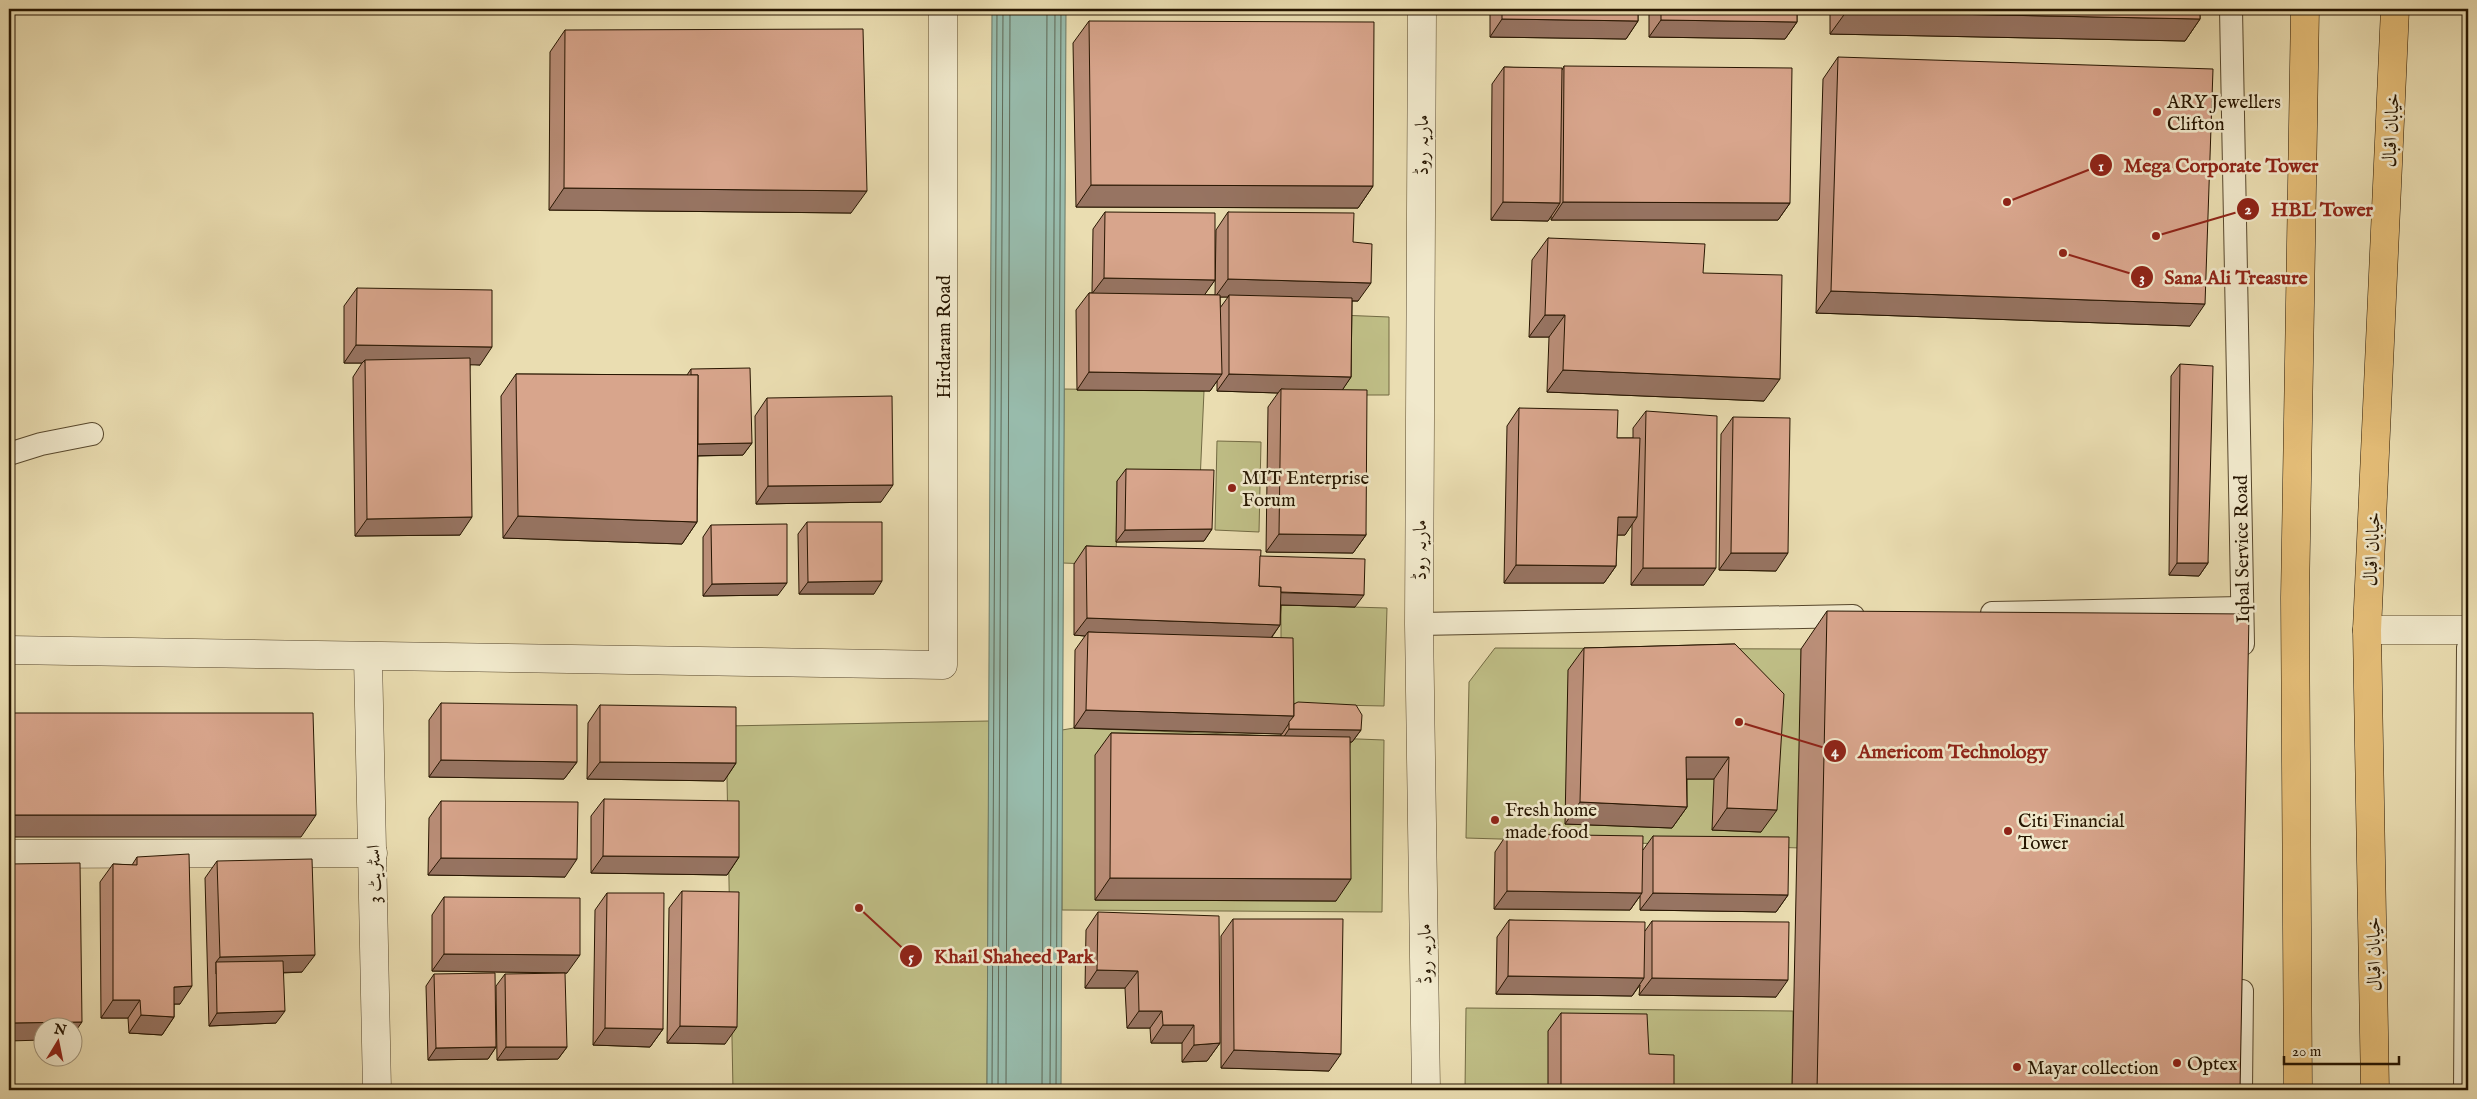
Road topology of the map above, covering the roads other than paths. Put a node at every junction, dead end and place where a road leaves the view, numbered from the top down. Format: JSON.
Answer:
{"nodes":[{"id":1,"x":943,"y":9,"type":"edge"},
{"id":2,"x":1422,"y":9,"type":"edge"},
{"id":3,"x":2231,"y":9,"type":"edge"},
{"id":4,"x":2305,"y":9,"type":"edge"},
{"id":5,"x":2396,"y":9,"type":"edge"},
{"id":6,"x":92,"y":434,"type":"dead end"},
{"id":7,"x":9,"y":454,"type":"edge"},
{"id":8,"x":2241,"y":608,"type":"junction"},
{"id":9,"x":1974,"y":613,"type":"edge"},
{"id":10,"x":1875,"y":615,"type":"edge"},
{"id":11,"x":1419,"y":624,"type":"junction"},
{"id":12,"x":2367,"y":630,"type":"junction"},
{"id":13,"x":2468,"y":630,"type":"edge"},
{"id":14,"x":2468,"y":648,"type":"edge"},
{"id":15,"x":9,"y":650,"type":"edge"},
{"id":16,"x":368,"y":657,"type":"junction"},
{"id":17,"x":2244,"y":664,"type":"edge"},
{"id":18,"x":373,"y":853,"type":"junction"},
{"id":19,"x":9,"y":854,"type":"edge"},
{"id":20,"x":2242,"y":971,"type":"edge"},
{"id":21,"x":377,"y":1090,"type":"edge"},
{"id":22,"x":1426,"y":1090,"type":"edge"},
{"id":23,"x":2241,"y":1090,"type":"edge"},
{"id":24,"x":2298,"y":1090,"type":"edge"},
{"id":25,"x":2375,"y":1090,"type":"edge"},
{"id":26,"x":2465,"y":1090,"type":"edge"}],
"edges":[{"from":1,"to":16,"type":"street","name":"Hirdaram Road"},
{"from":2,"to":11,"type":"street","name":"ماریہ روڈ"},
{"from":3,"to":8,"type":"lane","name":"Iqbal Service Road"},
{"from":4,"to":24,"type":"main road"},
{"from":5,"to":12,"type":"main road","name":"خیابان اقبال"},
{"from":6,"to":7,"type":"lane"},
{"from":8,"to":9,"type":"lane"},
{"from":8,"to":17,"type":"lane","name":"Iqbal Service Road"},
{"from":10,"to":11,"type":"lane"},
{"from":11,"to":22,"type":"street","name":"ماریہ روڈ"},
{"from":12,"to":13,"type":"street"},
{"from":12,"to":25,"type":"main road","name":"خیابان اقبال"},
{"from":14,"to":26,"type":"lane"},
{"from":15,"to":16,"type":"street"},
{"from":16,"to":18,"type":"street","name":"اسٹریٹ 3"},
{"from":18,"to":19,"type":"street"},
{"from":18,"to":21,"type":"street","name":"اسٹریٹ 3"},
{"from":20,"to":23,"type":"lane"}]}
